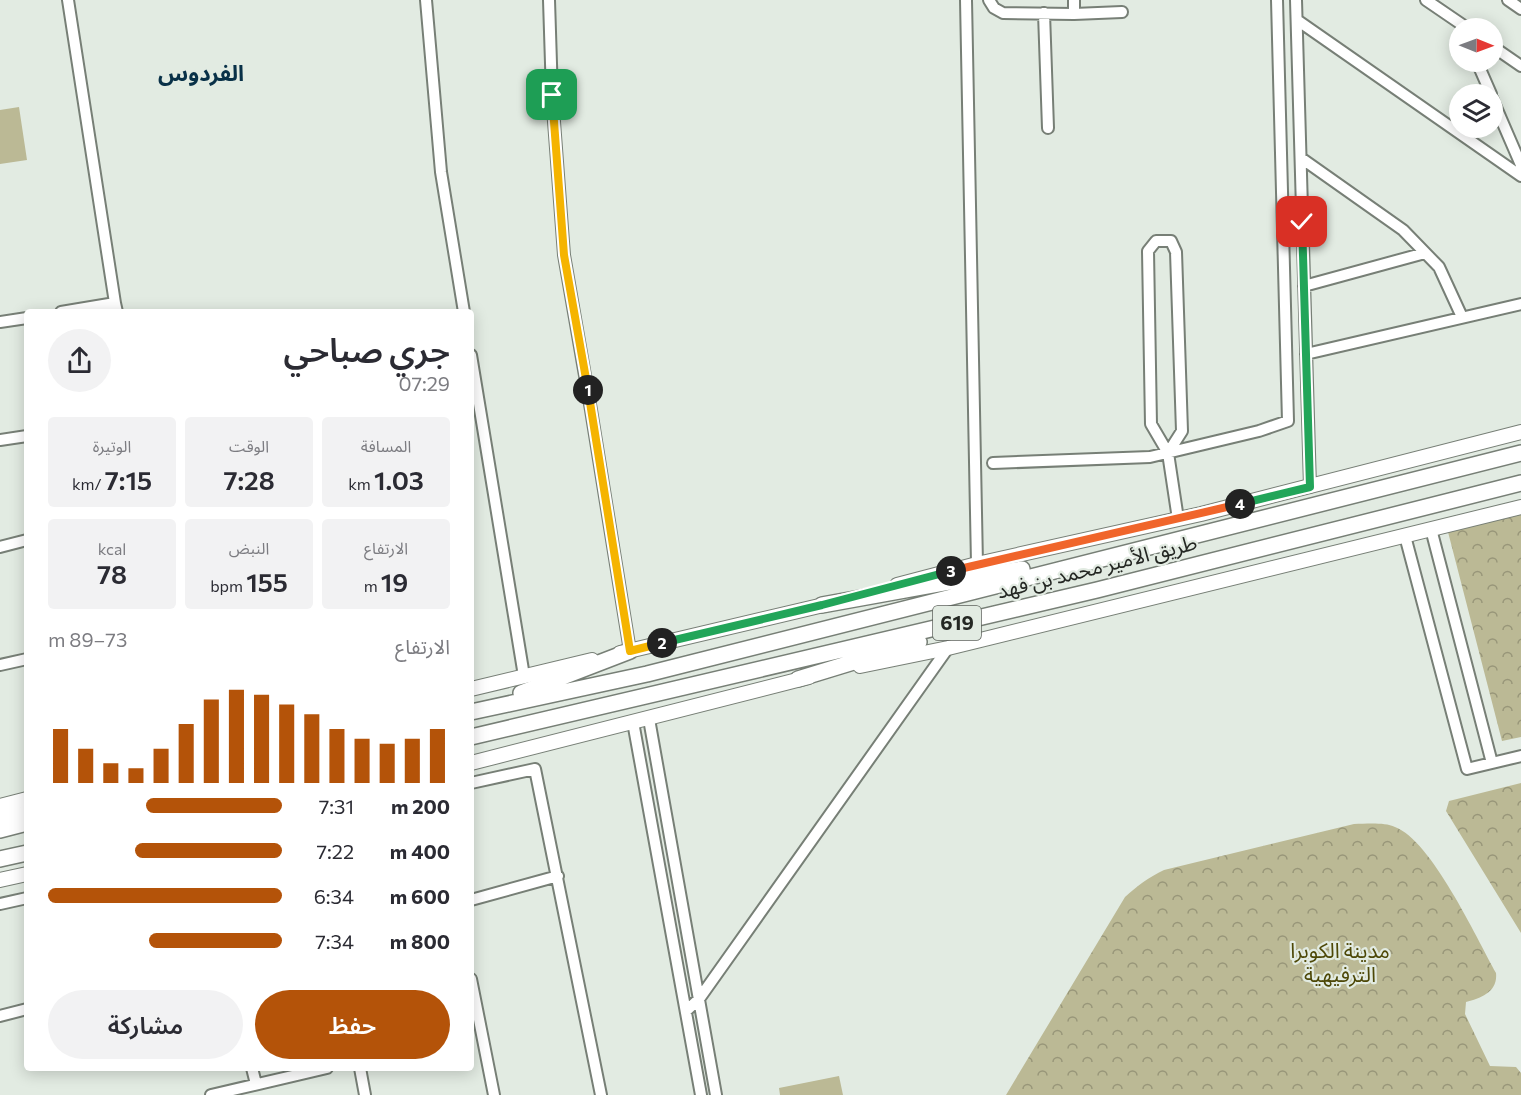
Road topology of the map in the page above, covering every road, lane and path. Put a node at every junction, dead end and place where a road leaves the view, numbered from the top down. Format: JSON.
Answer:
{"nodes":[{"id":1,"x":68,"y":0,"type":"edge"},
{"id":2,"x":426,"y":0,"type":"edge"},
{"id":3,"x":549,"y":0,"type":"edge"},
{"id":4,"x":966,"y":0,"type":"edge"},
{"id":5,"x":989,"y":0,"type":"edge"},
{"id":6,"x":1074,"y":0,"type":"edge"},
{"id":7,"x":1277,"y":0,"type":"edge"},
{"id":8,"x":1296,"y":0,"type":"edge"},
{"id":9,"x":1426,"y":0,"type":"edge"},
{"id":10,"x":1508,"y":0,"type":"edge"},
{"id":11,"x":1521,"y":9,"type":"edge"},
{"id":12,"x":1122,"y":12,"type":"dead end"},
{"id":13,"x":1044,"y":13,"type":"junction"},
{"id":14,"x":1074,"y":14,"type":"junction"},
{"id":15,"x":1451,"y":18,"type":"edge"},
{"id":16,"x":1297,"y":20,"type":"junction"},
{"id":17,"x":1503,"y":54,"type":"edge"},
{"id":18,"x":1521,"y":66,"type":"edge"},
{"id":19,"x":1503,"y":122,"type":"edge"},
{"id":20,"x":1048,"y":128,"type":"dead end"},
{"id":21,"x":1301,"y":158,"type":"junction"},
{"id":22,"x":1521,"y":165,"type":"edge"},
{"id":23,"x":1521,"y":176,"type":"edge"},
{"id":24,"x":1425,"y":253,"type":"junction"},
{"id":25,"x":1304,"y":286,"type":"junction"},
{"id":26,"x":1521,"y":304,"type":"edge"},
{"id":27,"x":116,"y":307,"type":"edge"},
{"id":28,"x":94,"y":309,"type":"edge"},
{"id":29,"x":464,"y":309,"type":"edge"},
{"id":30,"x":1462,"y":317,"type":"junction"},
{"id":31,"x":24,"y":318,"type":"edge"},
{"id":32,"x":0,"y":322,"type":"edge"},
{"id":33,"x":1306,"y":354,"type":"junction"},
{"id":34,"x":474,"y":373,"type":"edge"},
{"id":35,"x":1521,"y":432,"type":"edge"},
{"id":36,"x":24,"y":436,"type":"edge"},
{"id":37,"x":0,"y":440,"type":"edge"},
{"id":38,"x":1168,"y":453,"type":"junction"},
{"id":39,"x":1521,"y":453,"type":"edge"},
{"id":40,"x":993,"y":463,"type":"dead end"},
{"id":41,"x":1521,"y":483,"type":"edge"},
{"id":42,"x":1310,"y":487,"type":"junction"},
{"id":43,"x":1521,"y":507,"type":"edge"},
{"id":44,"x":1178,"y":519,"type":"junction"},
{"id":45,"x":1431,"y":529,"type":"junction"},
{"id":46,"x":1405,"y":536,"type":"junction"},
{"id":47,"x":24,"y":541,"type":"edge"},
{"id":48,"x":1152,"y":545,"type":"junction"},
{"id":49,"x":0,"y":547,"type":"edge"},
{"id":50,"x":977,"y":564,"type":"junction"},
{"id":51,"x":1097,"y":590,"type":"junction"},
{"id":52,"x":822,"y":605,"type":"junction"},
{"id":53,"x":948,"y":648,"type":"junction"},
{"id":54,"x":630,"y":651,"type":"junction"},
{"id":55,"x":24,"y":660,"type":"edge"},
{"id":56,"x":0,"y":665,"type":"edge"},
{"id":57,"x":524,"y":676,"type":"junction"},
{"id":58,"x":798,"y":679,"type":"junction"},
{"id":59,"x":474,"y":688,"type":"edge"},
{"id":60,"x":474,"y":709,"type":"edge"},
{"id":61,"x":474,"y":709,"type":"edge"},
{"id":62,"x":649,"y":719,"type":"junction"},
{"id":63,"x":633,"y":722,"type":"junction"},
{"id":64,"x":474,"y":736,"type":"edge"},
{"id":65,"x":1521,"y":756,"type":"edge"},
{"id":66,"x":474,"y":762,"type":"edge"},
{"id":67,"x":1492,"y":763,"type":"junction"},
{"id":68,"x":474,"y":782,"type":"edge"},
{"id":69,"x":24,"y":801,"type":"edge"},
{"id":70,"x":0,"y":806,"type":"edge"},
{"id":71,"x":24,"y":814,"type":"edge"},
{"id":72,"x":0,"y":819,"type":"edge"},
{"id":73,"x":24,"y":824,"type":"edge"},
{"id":74,"x":0,"y":830,"type":"edge"},
{"id":75,"x":24,"y":854,"type":"edge"},
{"id":76,"x":0,"y":859,"type":"edge"},
{"id":77,"x":24,"y":875,"type":"edge"},
{"id":78,"x":558,"y":876,"type":"junction"},
{"id":79,"x":0,"y":880,"type":"edge"},
{"id":80,"x":24,"y":899,"type":"edge"},
{"id":81,"x":474,"y":899,"type":"edge"},
{"id":82,"x":0,"y":904,"type":"edge"},
{"id":83,"x":474,"y":993,"type":"edge"},
{"id":84,"x":699,"y":999,"type":"junction"},
{"id":85,"x":24,"y":1010,"type":"edge"},
{"id":86,"x":686,"y":1011,"type":"junction"},
{"id":87,"x":0,"y":1016,"type":"edge"},
{"id":88,"x":482,"y":1032,"type":"junction"},
{"id":89,"x":474,"y":1034,"type":"edge"},
{"id":90,"x":253,"y":1071,"type":"edge"},
{"id":91,"x":314,"y":1071,"type":"edge"},
{"id":92,"x":361,"y":1071,"type":"edge"},
{"id":93,"x":256,"y":1084,"type":"junction"},
{"id":94,"x":217,"y":1094,"type":"edge"},
{"id":95,"x":365,"y":1095,"type":"edge"},
{"id":96,"x":494,"y":1095,"type":"edge"},
{"id":97,"x":601,"y":1095,"type":"edge"},
{"id":98,"x":701,"y":1095,"type":"edge"},
{"id":99,"x":716,"y":1095,"type":"edge"}],
"edges":[{"from":1,"to":27,"type":"street"},
{"from":2,"to":29,"type":"street"},
{"from":3,"to":54,"type":"street"},
{"from":4,"to":50,"type":"street"},
{"from":5,"to":13,"type":"street"},
{"from":6,"to":14,"type":"street"},
{"from":7,"to":38,"type":"street"},
{"from":8,"to":16,"type":"street"},
{"from":9,"to":15,"type":"street"},
{"from":10,"to":11,"type":"street"},
{"from":12,"to":14,"type":"street"},
{"from":13,"to":14,"type":"street"},
{"from":13,"to":20,"type":"street"},
{"from":16,"to":21,"type":"street"},
{"from":16,"to":23,"type":"street"},
{"from":17,"to":18,"type":"street"},
{"from":19,"to":22,"type":"street"},
{"from":21,"to":24,"type":"street"},
{"from":21,"to":25,"type":"street"},
{"from":24,"to":25,"type":"street"},
{"from":24,"to":30,"type":"street"},
{"from":25,"to":33,"type":"street"},
{"from":26,"to":30,"type":"street"},
{"from":27,"to":28,"type":"street"},
{"from":30,"to":33,"type":"street"},
{"from":31,"to":32,"type":"street"},
{"from":33,"to":42,"type":"street"},
{"from":34,"to":57,"type":"street"},
{"from":35,"to":42,"type":"main road"},
{"from":36,"to":37,"type":"street"},
{"from":38,"to":38,"type":"street"},
{"from":38,"to":40,"type":"street"},
{"from":38,"to":44,"type":"street"},
{"from":39,"to":48,"type":"highway","name":"طريق الأمير محمد بن فهد","number":"619"},
{"from":41,"to":51,"type":"highway","name":"طريق الأمير محمد بن فهد","number":"619"},
{"from":42,"to":44,"type":"main road"},
{"from":43,"to":45,"type":"main road"},
{"from":44,"to":50,"type":"main road"},
{"from":45,"to":46,"type":"main road"},
{"from":45,"to":67,"type":"street"},
{"from":46,"to":53,"type":"main road"},
{"from":46,"to":67,"type":"street"},
{"from":47,"to":49,"type":"street"},
{"from":48,"to":52,"type":"highway"},
{"from":48,"to":61,"type":"highway","name":"طريق الأمير محمد بن فهد","number":"619"},
{"from":50,"to":52,"type":"main road"},
{"from":51,"to":58,"type":"highway"},
{"from":51,"to":64,"type":"highway","name":"طريق الأمير محمد بن فهد","number":"619"},
{"from":52,"to":54,"type":"main road"},
{"from":53,"to":58,"type":"main road"},
{"from":53,"to":84,"type":"street"},
{"from":54,"to":57,"type":"main road"},
{"from":54,"to":60,"type":"highway"},
{"from":55,"to":56,"type":"street"},
{"from":57,"to":59,"type":"main road"},
{"from":58,"to":62,"type":"main road"},
{"from":62,"to":63,"type":"main road"},
{"from":62,"to":84,"type":"street"},
{"from":63,"to":66,"type":"main road"},
{"from":63,"to":86,"type":"street"},
{"from":65,"to":67,"type":"street"},
{"from":68,"to":78,"type":"street"},
{"from":69,"to":70,"type":"main road"},
{"from":71,"to":72,"type":"highway"},
{"from":73,"to":74,"type":"highway"},
{"from":75,"to":76,"type":"highway"},
{"from":77,"to":79,"type":"main road"},
{"from":78,"to":81,"type":"street"},
{"from":78,"to":97,"type":"street"},
{"from":80,"to":82,"type":"street"},
{"from":83,"to":88,"type":"street"},
{"from":84,"to":86,"type":"street"},
{"from":84,"to":99,"type":"street"},
{"from":85,"to":87,"type":"street"},
{"from":86,"to":98,"type":"street"},
{"from":88,"to":89,"type":"street"},
{"from":88,"to":96,"type":"street"},
{"from":90,"to":93,"type":"street"},
{"from":91,"to":93,"type":"street"},
{"from":92,"to":95,"type":"street"},
{"from":93,"to":94,"type":"street"}]}
